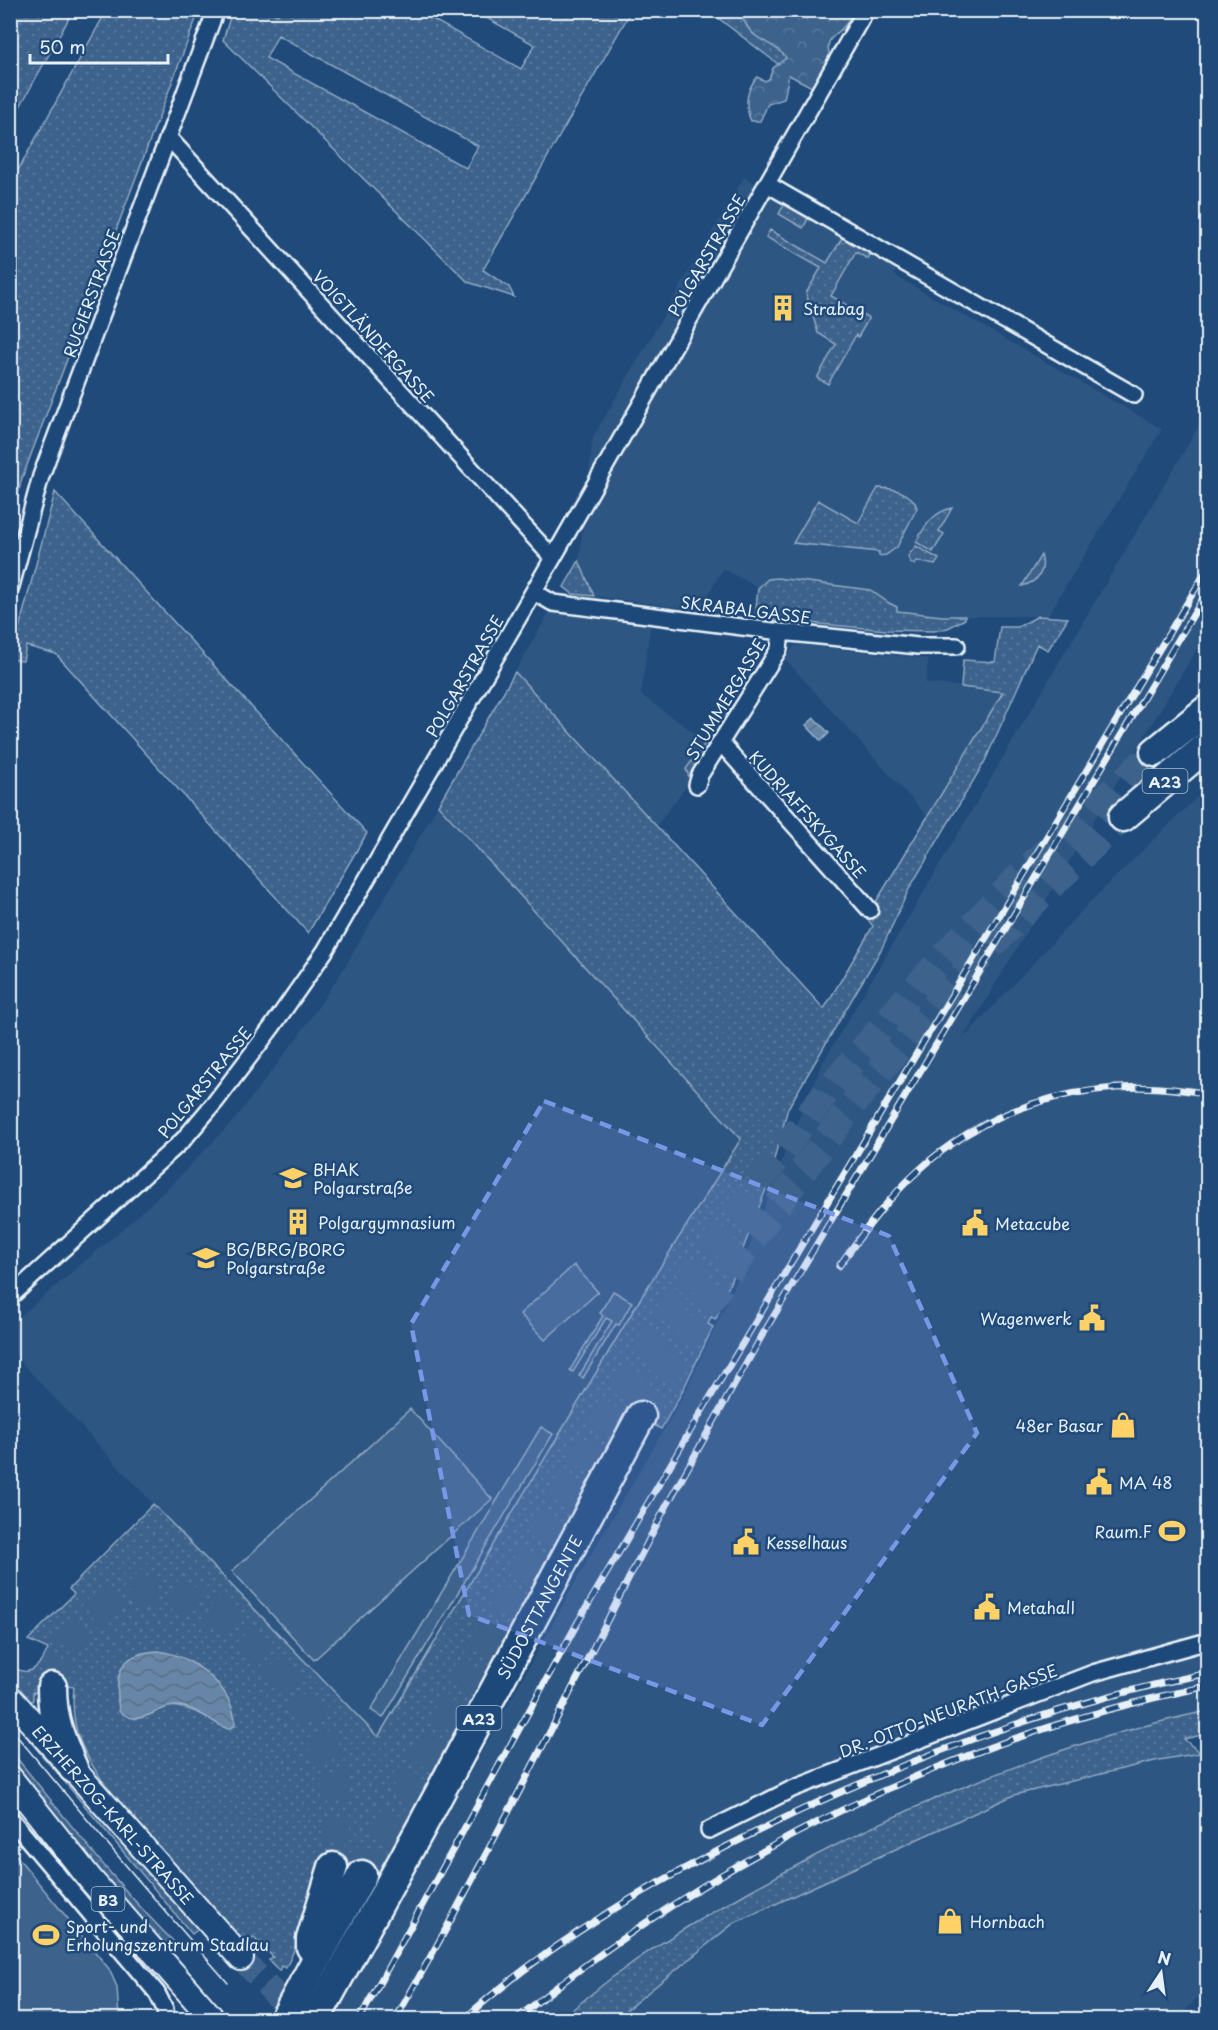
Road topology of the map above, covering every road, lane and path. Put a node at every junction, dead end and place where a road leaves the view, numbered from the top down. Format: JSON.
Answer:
{"nodes":[{"id":1,"x":216,"y":10,"type":"edge"},
{"id":2,"x":866,"y":10,"type":"edge"},
{"id":3,"x":168,"y":137,"type":"junction"},
{"id":4,"x":767,"y":184,"type":"junction"},
{"id":5,"x":1134,"y":395,"type":"dead end"},
{"id":6,"x":553,"y":558,"type":"junction"},
{"id":7,"x":10,"y":591,"type":"edge"},
{"id":8,"x":534,"y":592,"type":"junction"},
{"id":9,"x":781,"y":632,"type":"junction"},
{"id":10,"x":957,"y":646,"type":"dead end"},
{"id":11,"x":1208,"y":709,"type":"edge"},
{"id":12,"x":720,"y":742,"type":"junction"},
{"id":13,"x":1208,"y":746,"type":"edge"},
{"id":14,"x":1155,"y":752,"type":"tunnel mouth"},
{"id":15,"x":697,"y":785,"type":"dead end"},
{"id":16,"x":1124,"y":817,"type":"tunnel mouth"},
{"id":17,"x":870,"y":910,"type":"dead end"},
{"id":18,"x":10,"y":1297,"type":"edge"},
{"id":19,"x":641,"y":1416,"type":"tunnel mouth"},
{"id":20,"x":1208,"y":1641,"type":"edge"},
{"id":21,"x":52,"y":1687,"type":"tunnel mouth"},
{"id":22,"x":10,"y":1698,"type":"edge"},
{"id":23,"x":73,"y":1768,"type":"junction"},
{"id":24,"x":10,"y":1778,"type":"edge"},
{"id":25,"x":10,"y":1818,"type":"edge"},
{"id":26,"x":709,"y":1830,"type":"dead end"},
{"id":27,"x":333,"y":1868,"type":"tunnel mouth"},
{"id":28,"x":362,"y":1875,"type":"tunnel mouth"},
{"id":29,"x":242,"y":1958,"type":"tunnel mouth"},
{"id":30,"x":311,"y":1970,"type":"junction"},
{"id":31,"x":210,"y":2016,"type":"dead end"},
{"id":32,"x":166,"y":2019,"type":"edge"},
{"id":33,"x":284,"y":2019,"type":"edge"},
{"id":34,"x":315,"y":2019,"type":"edge"}],
"edges":[{"from":1,"to":3,"type":"street","name":"RUGIERSTRASSE"},
{"from":2,"to":4,"type":"street","name":"POLGARSTRASSE"},
{"from":3,"to":6,"type":"street","name":"VOIGTLÄNDERGASSE"},
{"from":3,"to":7,"type":"street","name":"RUGIERSTRASSE"},
{"from":4,"to":5,"type":"street"},
{"from":4,"to":6,"type":"street","name":"POLGARSTRASSE"},
{"from":6,"to":8,"type":"street","name":"POLGARSTRASSE"},
{"from":8,"to":9,"type":"street","name":"SKRABALGASSE"},
{"from":8,"to":18,"type":"street","name":"POLGARSTRASSE"},
{"from":9,"to":10,"type":"street","name":"SKRABALGASSE"},
{"from":9,"to":12,"type":"street","name":"STUMMERGASSE"},
{"from":11,"to":14,"type":"highway","number":"A23"},
{"from":12,"to":15,"type":"street","name":"STUMMERGASSE"},
{"from":12,"to":17,"type":"street","name":"KUDRIAFFSKYGASSE"},
{"from":13,"to":16,"type":"highway","number":"A23"},
{"from":19,"to":34,"type":"highway","name":"SÜDOSTTANGENTE","number":"A23"},
{"from":20,"to":26,"type":"street","name":"DR.-OTTO-NEURATH-GASSE"},
{"from":21,"to":23,"type":"highway"},
{"from":22,"to":23,"type":"main road","name":"ERZHERZOG-KARL-STRASSE"},
{"from":23,"to":29,"type":"main road","name":"ERZHERZOG-KARL-STRASSE"},
{"from":24,"to":31,"type":"main road","number":"B3"},
{"from":25,"to":32,"type":"street"},
{"from":27,"to":30,"type":"highway"},
{"from":28,"to":30,"type":"highway"},
{"from":30,"to":33,"type":"highway"}]}
